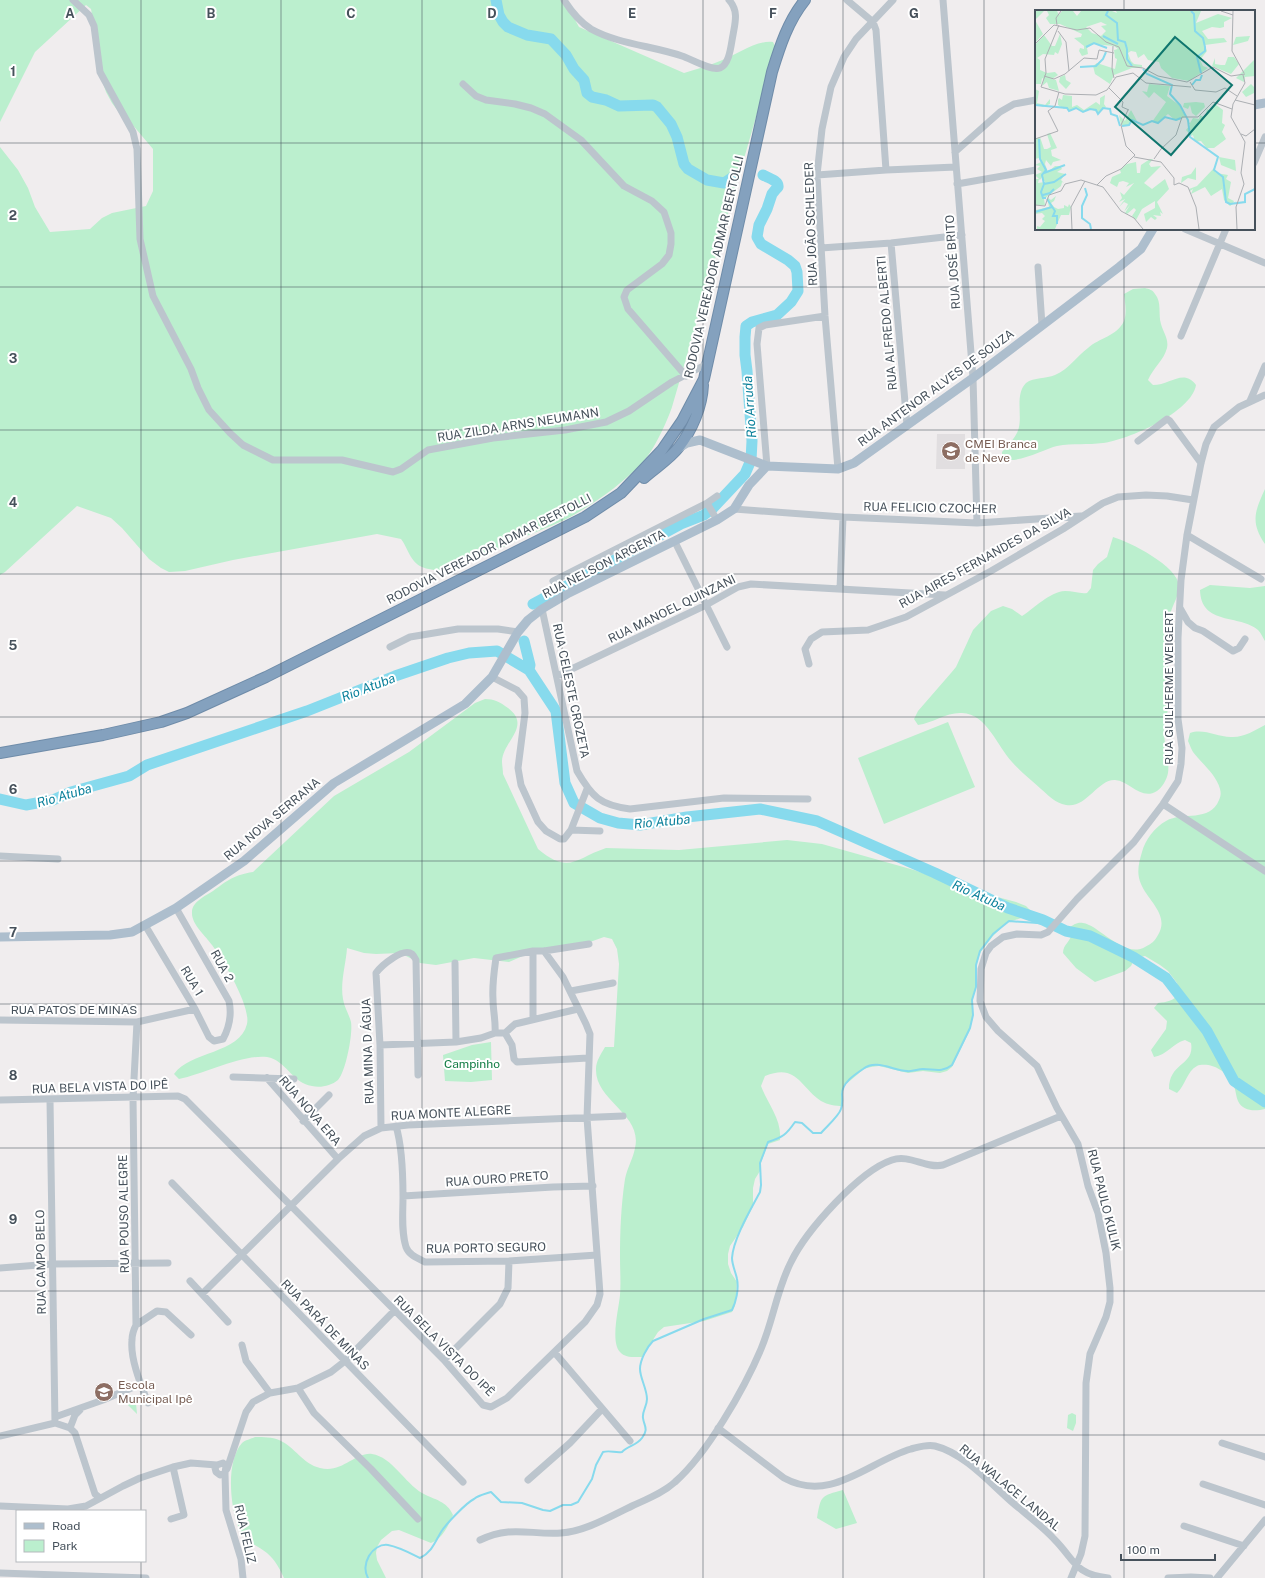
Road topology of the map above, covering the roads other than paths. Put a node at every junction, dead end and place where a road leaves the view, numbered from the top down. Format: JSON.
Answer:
{"nodes":[{"id":1,"x":73,"y":0,"type":"edge"},
{"id":2,"x":564,"y":0,"type":"edge"},
{"id":3,"x":730,"y":0,"type":"edge"},
{"id":4,"x":805,"y":0,"type":"edge"},
{"id":5,"x":847,"y":0,"type":"edge"},
{"id":6,"x":894,"y":0,"type":"edge"},
{"id":7,"x":942,"y":0,"type":"edge"},
{"id":8,"x":873,"y":22,"type":"junction"},
{"id":9,"x":463,"y":84,"type":"dead end"},
{"id":10,"x":1035,"y":100,"type":"edge"},
{"id":11,"x":1265,"y":103,"type":"edge"},
{"id":12,"x":1255,"y":105,"type":"edge"},
{"id":13,"x":1265,"y":137,"type":"edge"},
{"id":14,"x":955,"y":152,"type":"junction"},
{"id":15,"x":1255,"y":161,"type":"edge"},
{"id":16,"x":956,"y":167,"type":"junction"},
{"id":17,"x":886,"y":170,"type":"junction"},
{"id":18,"x":1035,"y":170,"type":"edge"},
{"id":19,"x":818,"y":175,"type":"junction"},
{"id":20,"x":957,"y":184,"type":"junction"},
{"id":21,"x":1152,"y":230,"type":"edge"},
{"id":22,"x":1187,"y":230,"type":"edge"},
{"id":23,"x":1226,"y":230,"type":"edge"},
{"id":24,"x":962,"y":236,"type":"junction"},
{"id":25,"x":891,"y":243,"type":"junction"},
{"id":26,"x":1220,"y":244,"type":"junction"},
{"id":27,"x":821,"y":248,"type":"junction"},
{"id":28,"x":1265,"y":263,"type":"edge"},
{"id":29,"x":1038,"y":267,"type":"dead end"},
{"id":30,"x":825,"y":316,"type":"junction"},
{"id":31,"x":1042,"y":325,"type":"junction"},
{"id":32,"x":1180,"y":336,"type":"dead end"},
{"id":33,"x":707,"y":364,"type":"junction"},
{"id":34,"x":1265,"y":366,"type":"edge"},
{"id":35,"x":686,"y":376,"type":"junction"},
{"id":36,"x":973,"y":378,"type":"junction"},
{"id":37,"x":704,"y":379,"type":"junction"},
{"id":38,"x":1265,"y":395,"type":"edge"},
{"id":39,"x":1250,"y":401,"type":"junction"},
{"id":40,"x":907,"y":425,"type":"junction"},
{"id":41,"x":692,"y":426,"type":"junction"},
{"id":42,"x":700,"y":440,"type":"junction"},
{"id":43,"x":1138,"y":441,"type":"dead end"},
{"id":44,"x":678,"y":448,"type":"junction"},
{"id":45,"x":1201,"y":463,"type":"junction"},
{"id":46,"x":767,"y":466,"type":"junction"},
{"id":47,"x":838,"y":469,"type":"junction"},
{"id":48,"x":621,"y":494,"type":"junction"},
{"id":49,"x":717,"y":496,"type":"dead end"},
{"id":50,"x":1193,"y":500,"type":"junction"},
{"id":51,"x":707,"y":503,"type":"junction"},
{"id":52,"x":734,"y":509,"type":"junction"},
{"id":53,"x":1081,"y":516,"type":"junction"},
{"id":54,"x":843,"y":517,"type":"junction"},
{"id":55,"x":718,"y":520,"type":"junction"},
{"id":56,"x":977,"y":523,"type":"junction"},
{"id":57,"x":1187,"y":535,"type":"junction"},
{"id":58,"x":675,"y":542,"type":"junction"},
{"id":59,"x":1261,"y":579,"type":"dead end"},
{"id":60,"x":554,"y":581,"type":"dead end"},
{"id":61,"x":840,"y":589,"type":"junction"},
{"id":62,"x":946,"y":595,"type":"junction"},
{"id":63,"x":706,"y":604,"type":"junction"},
{"id":64,"x":1180,"y":608,"type":"junction"},
{"id":65,"x":542,"y":609,"type":"junction"},
{"id":66,"x":518,"y":632,"type":"junction"},
{"id":67,"x":1245,"y":639,"type":"dead end"},
{"id":68,"x":390,"y":646,"type":"dead end"},
{"id":69,"x":727,"y":647,"type":"dead end"},
{"id":70,"x":809,"y":664,"type":"dead end"},
{"id":71,"x":493,"y":674,"type":"junction"},
{"id":72,"x":557,"y":676,"type":"junction"},
{"id":73,"x":0,"y":753,"type":"edge"},
{"id":74,"x":587,"y":789,"type":"junction"},
{"id":75,"x":808,"y":799,"type":"dead end"},
{"id":76,"x":1163,"y":804,"type":"junction"},
{"id":77,"x":571,"y":830,"type":"junction"},
{"id":78,"x":600,"y":831,"type":"dead end"},
{"id":79,"x":0,"y":856,"type":"edge"},
{"id":80,"x":58,"y":859,"type":"dead end"},
{"id":81,"x":1265,"y":871,"type":"edge"},
{"id":82,"x":176,"y":908,"type":"junction"},
{"id":83,"x":145,"y":925,"type":"junction"},
{"id":84,"x":1051,"y":929,"type":"joint"},
{"id":85,"x":0,"y":937,"type":"edge"},
{"id":86,"x":589,"y":944,"type":"dead end"},
{"id":87,"x":533,"y":951,"type":"junction"},
{"id":88,"x":544,"y":951,"type":"junction"},
{"id":89,"x":455,"y":963,"type":"dead end"},
{"id":90,"x":613,"y":983,"type":"dead end"},
{"id":91,"x":571,"y":991,"type":"junction"},
{"id":92,"x":195,"y":1009,"type":"junction"},
{"id":93,"x":578,"y":1009,"type":"junction"},
{"id":94,"x":533,"y":1019,"type":"junction"},
{"id":95,"x":0,"y":1020,"type":"edge"},
{"id":96,"x":137,"y":1022,"type":"junction"},
{"id":97,"x":495,"y":1033,"type":"junction"},
{"id":98,"x":505,"y":1033,"type":"junction"},
{"id":99,"x":223,"y":1039,"type":"joint"},
{"id":100,"x":456,"y":1042,"type":"junction"},
{"id":101,"x":418,"y":1044,"type":"junction"},
{"id":102,"x":380,"y":1045,"type":"junction"},
{"id":103,"x":588,"y":1058,"type":"junction"},
{"id":104,"x":418,"y":1075,"type":"dead end"},
{"id":105,"x":233,"y":1077,"type":"dead end"},
{"id":106,"x":267,"y":1078,"type":"junction"},
{"id":107,"x":294,"y":1079,"type":"dead end"},
{"id":108,"x":329,"y":1095,"type":"dead end"},
{"id":109,"x":133,"y":1098,"type":"junction"},
{"id":110,"x":0,"y":1100,"type":"edge"},
{"id":111,"x":50,"y":1100,"type":"junction"},
{"id":112,"x":623,"y":1116,"type":"dead end"},
{"id":113,"x":1062,"y":1116,"type":"junction"},
{"id":114,"x":587,"y":1118,"type":"junction"},
{"id":115,"x":303,"y":1121,"type":"junction"},
{"id":116,"x":396,"y":1126,"type":"junction"},
{"id":117,"x":381,"y":1128,"type":"junction"},
{"id":118,"x":338,"y":1159,"type":"junction"},
{"id":119,"x":172,"y":1183,"type":"dead end"},
{"id":120,"x":593,"y":1186,"type":"junction"},
{"id":121,"x":403,"y":1196,"type":"junction"},
{"id":122,"x":291,"y":1206,"type":"junction"},
{"id":123,"x":242,"y":1254,"type":"junction"},
{"id":124,"x":597,"y":1255,"type":"junction"},
{"id":125,"x":509,"y":1261,"type":"junction"},
{"id":126,"x":168,"y":1263,"type":"dead end"},
{"id":127,"x":52,"y":1264,"type":"junction"},
{"id":128,"x":135,"y":1264,"type":"junction"},
{"id":129,"x":0,"y":1268,"type":"edge"},
{"id":130,"x":190,"y":1281,"type":"dead end"},
{"id":131,"x":202,"y":1294,"type":"junction"},
{"id":132,"x":394,"y":1311,"type":"junction"},
{"id":133,"x":228,"y":1322,"type":"dead end"},
{"id":134,"x":136,"y":1325,"type":"junction"},
{"id":135,"x":190,"y":1336,"type":"dead end"},
{"id":136,"x":242,"y":1345,"type":"dead end"},
{"id":137,"x":555,"y":1352,"type":"junction"},
{"id":138,"x":444,"y":1360,"type":"junction"},
{"id":139,"x":345,"y":1361,"type":"junction"},
{"id":140,"x":141,"y":1384,"type":"junction"},
{"id":141,"x":298,"y":1388,"type":"junction"},
{"id":142,"x":270,"y":1393,"type":"junction"},
{"id":143,"x":148,"y":1402,"type":"dead end"},
{"id":144,"x":82,"y":1408,"type":"junction"},
{"id":145,"x":602,"y":1409,"type":"junction"},
{"id":146,"x":55,"y":1420,"type":"junction"},
{"id":147,"x":70,"y":1428,"type":"junction"},
{"id":148,"x":718,"y":1428,"type":"junction"},
{"id":149,"x":0,"y":1436,"type":"edge"},
{"id":150,"x":236,"y":1442,"type":"junction"},
{"id":151,"x":630,"y":1442,"type":"dead end"},
{"id":152,"x":1222,"y":1443,"type":"dead end"},
{"id":153,"x":1265,"y":1457,"type":"edge"},
{"id":154,"x":196,"y":1464,"type":"junction"},
{"id":155,"x":219,"y":1464,"type":"junction"},
{"id":156,"x":173,"y":1466,"type":"junction"},
{"id":157,"x":222,"y":1472,"type":"junction"},
{"id":158,"x":528,"y":1480,"type":"dead end"},
{"id":159,"x":462,"y":1482,"type":"dead end"},
{"id":160,"x":1203,"y":1484,"type":"dead end"},
{"id":161,"x":100,"y":1498,"type":"junction"},
{"id":162,"x":0,"y":1506,"type":"edge"},
{"id":163,"x":1265,"y":1506,"type":"edge"},
{"id":164,"x":171,"y":1519,"type":"dead end"},
{"id":165,"x":418,"y":1519,"type":"dead end"},
{"id":166,"x":1265,"y":1520,"type":"edge"},
{"id":167,"x":1184,"y":1526,"type":"dead end"},
{"id":168,"x":480,"y":1540,"type":"dead end"},
{"id":169,"x":1244,"y":1546,"type":"junction"},
{"id":170,"x":1076,"y":1566,"type":"junction"},
{"id":171,"x":0,"y":1573,"type":"edge"},
{"id":172,"x":146,"y":1578,"type":"edge"},
{"id":173,"x":243,"y":1578,"type":"edge"},
{"id":174,"x":1071,"y":1578,"type":"edge"},
{"id":175,"x":1108,"y":1578,"type":"edge"},
{"id":176,"x":1168,"y":1578,"type":"edge"},
{"id":177,"x":1210,"y":1578,"type":"edge"},
{"id":178,"x":1217,"y":1578,"type":"edge"}],
"edges":[{"from":1,"to":35,"type":"street","name":"RUA ZILDA ARNS NEUMANN"},
{"from":2,"to":3,"type":"street"},
{"from":4,"to":33,"type":"highway","name":"RODOVIA VEREADOR ADMAR BERTOLLI"},
{"from":5,"to":8,"type":"street"},
{"from":6,"to":8,"type":"street","name":"RUA JOÃO SCHLEDER"},
{"from":7,"to":14,"type":"street","name":"RUA JOSÉ BRITO"},
{"from":8,"to":17,"type":"street"},
{"from":8,"to":19,"type":"street","name":"RUA JOÃO SCHLEDER"},
{"from":9,"to":35,"type":"street"},
{"from":10,"to":14,"type":"street"},
{"from":11,"to":12,"type":"main road"},
{"from":13,"to":15,"type":"street"},
{"from":14,"to":16,"type":"street","name":"RUA JOSÉ BRITO"},
{"from":16,"to":17,"type":"street"},
{"from":16,"to":20,"type":"street","name":"RUA JOSÉ BRITO"},
{"from":17,"to":19,"type":"street"},
{"from":18,"to":20,"type":"street"},
{"from":19,"to":27,"type":"street","name":"RUA JOÃO SCHLEDER"},
{"from":20,"to":24,"type":"street","name":"RUA JOSÉ BRITO"},
{"from":21,"to":31,"type":"main road","name":"RUA ANTENOR ALVES DE SOUZA"},
{"from":22,"to":26,"type":"street"},
{"from":23,"to":26,"type":"street"},
{"from":24,"to":25,"type":"street"},
{"from":24,"to":36,"type":"street","name":"RUA JOSÉ BRITO"},
{"from":25,"to":27,"type":"street"},
{"from":25,"to":40,"type":"street","name":"RUA ALFREDO ALBERTI"},
{"from":26,"to":28,"type":"street"},
{"from":26,"to":32,"type":"street"},
{"from":27,"to":30,"type":"street","name":"RUA JOÃO SCHLEDER"},
{"from":29,"to":31,"type":"street"},
{"from":30,"to":46,"type":"street"},
{"from":30,"to":47,"type":"street","name":"RUA JOÃO SCHLEDER"},
{"from":31,"to":36,"type":"main road","name":"RUA ANTENOR ALVES DE SOUZA"},
{"from":33,"to":35,"type":"street","name":"RUA ZILDA ARNS NEUMANN"},
{"from":33,"to":37,"type":"highway","name":"RODOVIA VEREADOR ADMAR BERTOLLI"},
{"from":34,"to":39,"type":"street"},
{"from":36,"to":40,"type":"main road","name":"RUA ANTENOR ALVES DE SOUZA"},
{"from":36,"to":56,"type":"street","name":"RUA JOSÉ BRITO"},
{"from":37,"to":41,"type":"highway"},
{"from":37,"to":48,"type":"highway","name":"RODOVIA VEREADOR ADMAR BERTOLLI"},
{"from":38,"to":39,"type":"street","name":"RUA GUILHERME WEIGERT"},
{"from":39,"to":45,"type":"street","name":"RUA GUILHERME WEIGERT"},
{"from":40,"to":47,"type":"main road","name":"RUA ANTENOR ALVES DE SOUZA"},
{"from":41,"to":42,"type":"main road"},
{"from":41,"to":44,"type":"highway"},
{"from":42,"to":44,"type":"main road"},
{"from":42,"to":46,"type":"main road","name":"RUA ANTENOR ALVES DE SOUZA"},
{"from":43,"to":45,"type":"street"},
{"from":44,"to":48,"type":"highway"},
{"from":45,"to":50,"type":"street","name":"RUA GUILHERME WEIGERT"},
{"from":46,"to":47,"type":"main road","name":"RUA ANTENOR ALVES DE SOUZA"},
{"from":46,"to":52,"type":"main road","name":"RUA NELSON ARGENTA"},
{"from":48,"to":73,"type":"highway","name":"RODOVIA VEREADOR ADMAR BERTOLLI"},
{"from":49,"to":51,"type":"street","name":"RUA NELSON ARGENTA"},
{"from":50,"to":53,"type":"street","name":"RUA FELICIO CZOCHER"},
{"from":50,"to":57,"type":"street","name":"RUA GUILHERME WEIGERT"},
{"from":51,"to":55,"type":"street"},
{"from":51,"to":60,"type":"street","name":"RUA NELSON ARGENTA"},
{"from":52,"to":54,"type":"street","name":"RUA FELICIO CZOCHER"},
{"from":52,"to":55,"type":"main road","name":"RUA NELSON ARGENTA"},
{"from":53,"to":56,"type":"street","name":"RUA FELICIO CZOCHER"},
{"from":53,"to":62,"type":"street","name":"RUA AIRES FERNANDES DA SILVA"},
{"from":54,"to":56,"type":"street","name":"RUA FELICIO CZOCHER"},
{"from":54,"to":61,"type":"street"},
{"from":55,"to":58,"type":"main road","name":"RUA NELSON ARGENTA"},
{"from":57,"to":59,"type":"street"},
{"from":57,"to":64,"type":"street","name":"RUA GUILHERME WEIGERT"},
{"from":58,"to":63,"type":"street"},
{"from":58,"to":65,"type":"main road","name":"RUA NELSON ARGENTA"},
{"from":61,"to":62,"type":"street","name":"RUA MANOEL QUINZANI"},
{"from":61,"to":63,"type":"street","name":"RUA MANOEL QUINZANI"},
{"from":62,"to":70,"type":"street","name":"RUA AIRES FERNANDES DA SILVA"},
{"from":63,"to":69,"type":"street"},
{"from":63,"to":72,"type":"street","name":"RUA MANOEL QUINZANI"},
{"from":64,"to":67,"type":"street"},
{"from":64,"to":76,"type":"street","name":"RUA GUILHERME WEIGERT"},
{"from":65,"to":66,"type":"main road","name":"RUA NELSON ARGENTA"},
{"from":65,"to":72,"type":"street","name":"RUA CELESTE CROZETA"},
{"from":66,"to":68,"type":"street"},
{"from":66,"to":71,"type":"main road","name":"RUA NOVA SERRANA"},
{"from":71,"to":77,"type":"street"},
{"from":71,"to":82,"type":"main road","name":"RUA NOVA SERRANA"},
{"from":72,"to":74,"type":"street","name":"RUA CELESTE CROZETA"},
{"from":74,"to":75,"type":"street","name":"RUA CELESTE CROZETA"},
{"from":74,"to":77,"type":"street"},
{"from":76,"to":81,"type":"street"},
{"from":76,"to":84,"type":"street","name":"RUA GUILHERME WEIGERT"},
{"from":77,"to":78,"type":"street"},
{"from":79,"to":80,"type":"street"},
{"from":82,"to":83,"type":"main road","name":"RUA NOVA SERRANA"},
{"from":82,"to":99,"type":"street","name":"RUA 2"},
{"from":83,"to":85,"type":"main road","name":"RUA NOVA SERRANA"},
{"from":83,"to":92,"type":"street","name":"RUA 1"},
{"from":84,"to":113,"type":"street","name":"RUA PAULO KULIK"},
{"from":86,"to":88,"type":"street"},
{"from":87,"to":88,"type":"street"},
{"from":87,"to":94,"type":"street"},
{"from":87,"to":97,"type":"street"},
{"from":88,"to":91,"type":"street","name":"RUA BELA VISTA DO IPÊ"},
{"from":89,"to":100,"type":"street"},
{"from":90,"to":91,"type":"street"},
{"from":91,"to":93,"type":"street","name":"RUA BELA VISTA DO IPÊ"},
{"from":92,"to":96,"type":"street","name":"RUA PATOS DE MINAS"},
{"from":92,"to":99,"type":"street","name":"RUA 1"},
{"from":93,"to":94,"type":"street"},
{"from":93,"to":103,"type":"street","name":"RUA BELA VISTA DO IPÊ"},
{"from":94,"to":98,"type":"street"},
{"from":95,"to":96,"type":"street","name":"RUA PATOS DE MINAS"},
{"from":96,"to":109,"type":"street","name":"RUA POUSO ALEGRE"},
{"from":97,"to":98,"type":"street"},
{"from":97,"to":100,"type":"street"},
{"from":98,"to":103,"type":"street"},
{"from":100,"to":101,"type":"street"},
{"from":101,"to":102,"type":"street"},
{"from":101,"to":102,"type":"street","name":"RUA MINA D ÁGUA"},
{"from":101,"to":104,"type":"street"},
{"from":102,"to":117,"type":"street","name":"RUA MINA D ÁGUA"},
{"from":103,"to":114,"type":"street","name":"RUA BELA VISTA DO IPÊ"},
{"from":105,"to":106,"type":"street"},
{"from":106,"to":107,"type":"street"},
{"from":106,"to":115,"type":"street","name":"RUA NOVA ERA"},
{"from":108,"to":115,"type":"street"},
{"from":109,"to":111,"type":"street","name":"RUA BELA VISTA DO IPÊ"},
{"from":109,"to":122,"type":"street","name":"RUA BELA VISTA DO IPÊ"},
{"from":109,"to":128,"type":"street","name":"RUA POUSO ALEGRE"},
{"from":110,"to":111,"type":"street","name":"RUA BELA VISTA DO IPÊ"},
{"from":111,"to":127,"type":"street","name":"RUA CAMPO BELO"},
{"from":112,"to":114,"type":"street","name":"RUA MONTE ALEGRE"},
{"from":113,"to":148,"type":"street"},
{"from":113,"to":170,"type":"street","name":"RUA PAULO KULIK"},
{"from":114,"to":116,"type":"street","name":"RUA MONTE ALEGRE"},
{"from":114,"to":120,"type":"street","name":"RUA BELA VISTA DO IPÊ"},
{"from":115,"to":118,"type":"street","name":"RUA NOVA ERA"},
{"from":116,"to":117,"type":"street","name":"RUA MONTE ALEGRE"},
{"from":116,"to":121,"type":"street","name":"RUA PORTO SEGURO"},
{"from":117,"to":118,"type":"street","name":"RUA MONTE ALEGRE"},
{"from":118,"to":122,"type":"street","name":"RUA MONTE ALEGRE"},
{"from":119,"to":123,"type":"street","name":"RUA PARÁ DE MINAS"},
{"from":120,"to":121,"type":"street","name":"RUA OURO PRETO"},
{"from":120,"to":124,"type":"street","name":"RUA BELA VISTA DO IPÊ"},
{"from":121,"to":125,"type":"street","name":"RUA PORTO SEGURO"},
{"from":122,"to":123,"type":"street","name":"RUA MONTE ALEGRE"},
{"from":122,"to":132,"type":"street","name":"RUA BELA VISTA DO IPÊ"},
{"from":123,"to":131,"type":"street","name":"RUA MONTE ALEGRE"},
{"from":123,"to":139,"type":"street","name":"RUA PARÁ DE MINAS"},
{"from":124,"to":125,"type":"street","name":"RUA PORTO SEGURO"},
{"from":124,"to":137,"type":"street","name":"RUA BELA VISTA DO IPÊ"},
{"from":125,"to":138,"type":"street"},
{"from":126,"to":128,"type":"street"},
{"from":127,"to":128,"type":"street"},
{"from":127,"to":129,"type":"street"},
{"from":127,"to":146,"type":"street","name":"RUA CAMPO BELO"},
{"from":128,"to":134,"type":"street","name":"RUA POUSO ALEGRE"},
{"from":130,"to":131,"type":"street"},
{"from":131,"to":133,"type":"street"},
{"from":132,"to":138,"type":"street","name":"RUA BELA VISTA DO IPÊ"},
{"from":132,"to":139,"type":"street"},
{"from":134,"to":135,"type":"street"},
{"from":134,"to":140,"type":"street","name":"RUA POUSO ALEGRE"},
{"from":136,"to":142,"type":"street"},
{"from":137,"to":138,"type":"street","name":"RUA BELA VISTA DO IPÊ"},
{"from":137,"to":145,"type":"street"},
{"from":139,"to":141,"type":"street"},
{"from":139,"to":159,"type":"street","name":"RUA PARÁ DE MINAS"},
{"from":140,"to":143,"type":"street","name":"RUA POUSO ALEGRE"},
{"from":140,"to":144,"type":"street"},
{"from":141,"to":142,"type":"street"},
{"from":141,"to":165,"type":"street"},
{"from":142,"to":150,"type":"street"},
{"from":144,"to":146,"type":"street"},
{"from":144,"to":147,"type":"street"},
{"from":145,"to":151,"type":"street"},
{"from":145,"to":158,"type":"street"},
{"from":146,"to":147,"type":"street"},
{"from":146,"to":149,"type":"street"},
{"from":147,"to":161,"type":"street"},
{"from":148,"to":168,"type":"street"},
{"from":148,"to":170,"type":"street","name":"RUA WALACE LANDAL"},
{"from":150,"to":155,"type":"street"},
{"from":150,"to":157,"type":"street"},
{"from":152,"to":153,"type":"street"},
{"from":154,"to":155,"type":"street"},
{"from":154,"to":156,"type":"street"},
{"from":154,"to":157,"type":"street"},
{"from":155,"to":157,"type":"street"},
{"from":155,"to":157,"type":"street"},
{"from":156,"to":161,"type":"street"},
{"from":156,"to":164,"type":"street"},
{"from":157,"to":173,"type":"street","name":"RUA FELIZ"},
{"from":160,"to":163,"type":"street"},
{"from":161,"to":162,"type":"street"},
{"from":166,"to":169,"type":"street"},
{"from":167,"to":169,"type":"street"},
{"from":169,"to":178,"type":"street"},
{"from":170,"to":174,"type":"street","name":"RUA PAULO KULIK"},
{"from":170,"to":175,"type":"street","name":"RUA WALACE LANDAL"},
{"from":171,"to":172,"type":"street"},
{"from":176,"to":177,"type":"street"}]}
